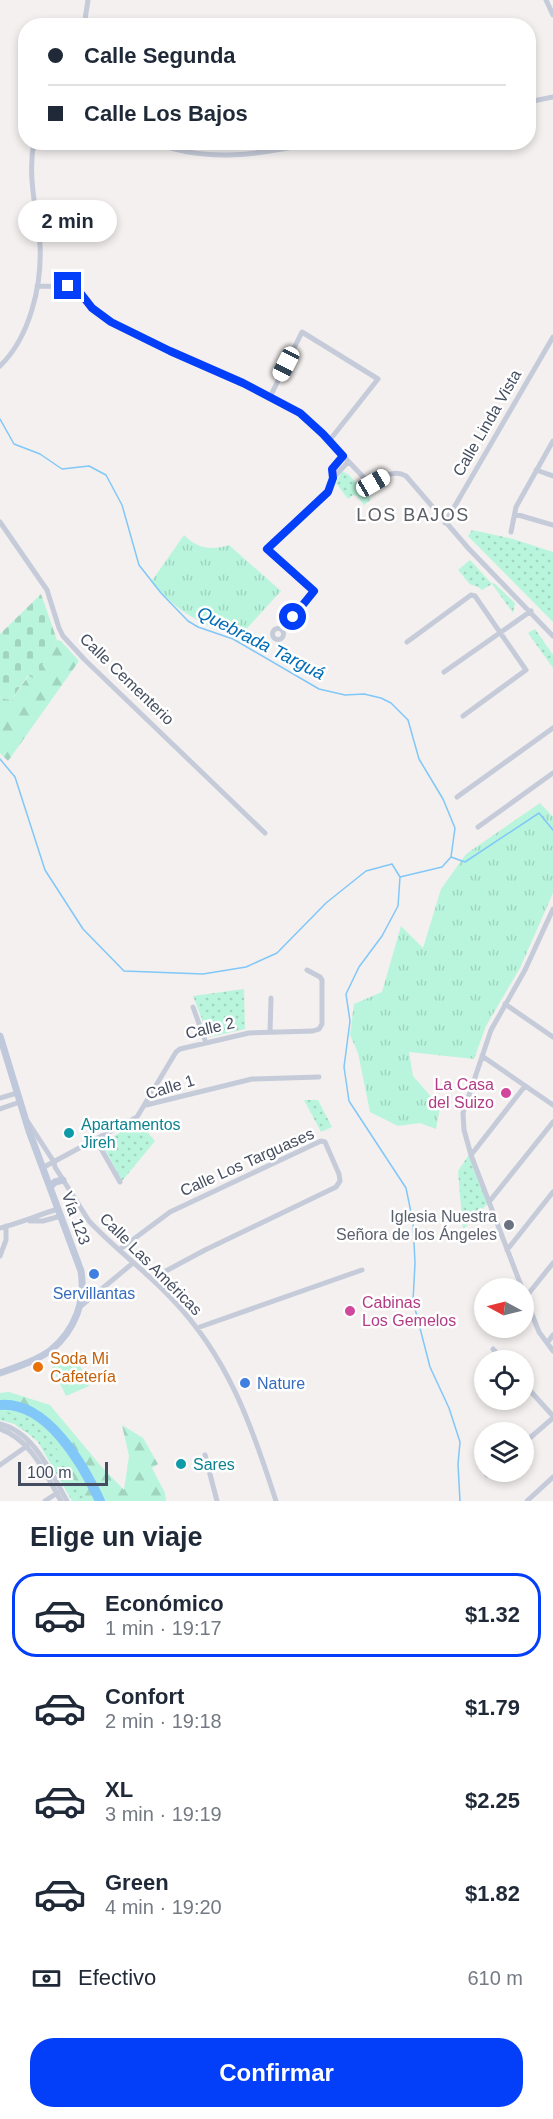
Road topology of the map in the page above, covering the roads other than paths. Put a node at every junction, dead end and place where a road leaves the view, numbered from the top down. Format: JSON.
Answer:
{"nodes":[{"id":1,"x":88,"y":0,"type":"edge"},
{"id":2,"x":546,"y":0,"type":"edge"},
{"id":3,"x":553,"y":15,"type":"edge"},
{"id":4,"x":85,"y":18,"type":"edge"},
{"id":5,"x":553,"y":97,"type":"edge"},
{"id":6,"x":536,"y":100,"type":"edge"},
{"id":7,"x":34,"y":150,"type":"edge"},
{"id":8,"x":179,"y":150,"type":"edge"},
{"id":9,"x":263,"y":150,"type":"edge"},
{"id":10,"x":36,"y":286,"type":"junction"},
{"id":11,"x":553,"y":337,"type":"edge"},
{"id":12,"x":0,"y":366,"type":"edge"},
{"id":13,"x":270,"y":397,"type":"junction"},
{"id":14,"x":329,"y":441,"type":"junction"},
{"id":15,"x":553,"y":441,"type":"edge"},
{"id":16,"x":343,"y":456,"type":"junction"},
{"id":17,"x":348,"y":462,"type":"junction"},
{"id":18,"x":536,"y":470,"type":"junction"},
{"id":19,"x":553,"y":476,"type":"edge"},
{"id":20,"x":333,"y":478,"type":"junction"},
{"id":21,"x":515,"y":514,"type":"junction"},
{"id":22,"x":0,"y":522,"type":"edge"},
{"id":23,"x":445,"y":523,"type":"junction"},
{"id":24,"x":553,"y":525,"type":"edge"},
{"id":25,"x":511,"y":532,"type":"dead end"},
{"id":26,"x":531,"y":611,"type":"junction"},
{"id":27,"x":282,"y":630,"type":"dead end"},
{"id":28,"x":501,"y":631,"type":"junction"},
{"id":29,"x":553,"y":636,"type":"edge"},
{"id":30,"x":407,"y":642,"type":"dead end"},
{"id":31,"x":444,"y":672,"type":"dead end"},
{"id":32,"x":462,"y":716,"type":"dead end"},
{"id":33,"x":553,"y":728,"type":"edge"},
{"id":34,"x":553,"y":773,"type":"edge"},
{"id":35,"x":457,"y":797,"type":"dead end"},
{"id":36,"x":478,"y":827,"type":"dead end"},
{"id":37,"x":265,"y":833,"type":"dead end"},
{"id":38,"x":553,"y":909,"type":"edge"},
{"id":39,"x":307,"y":970,"type":"dead end"},
{"id":40,"x":271,"y":998,"type":"dead end"},
{"id":41,"x":505,"y":1004,"type":"junction"},
{"id":42,"x":193,"y":1007,"type":"dead end"},
{"id":43,"x":270,"y":1032,"type":"junction"},
{"id":44,"x":0,"y":1036,"type":"edge"},
{"id":45,"x":553,"y":1037,"type":"edge"},
{"id":46,"x":206,"y":1042,"type":"junction"},
{"id":47,"x":482,"y":1056,"type":"junction"},
{"id":48,"x":319,"y":1077,"type":"dead end"},
{"id":49,"x":525,"y":1086,"type":"junction"},
{"id":50,"x":17,"y":1093,"type":"junction"},
{"id":51,"x":1,"y":1098,"type":"edge"},
{"id":52,"x":20,"y":1102,"type":"junction"},
{"id":53,"x":146,"y":1105,"type":"junction"},
{"id":54,"x":553,"y":1106,"type":"edge"},
{"id":55,"x":3,"y":1108,"type":"edge"},
{"id":56,"x":25,"y":1118,"type":"junction"},
{"id":57,"x":553,"y":1122,"type":"edge"},
{"id":58,"x":96,"y":1140,"type":"junction"},
{"id":59,"x":471,"y":1155,"type":"junction"},
{"id":60,"x":54,"y":1162,"type":"junction"},
{"id":61,"x":44,"y":1167,"type":"junction"},
{"id":62,"x":63,"y":1180,"type":"junction"},
{"id":63,"x":120,"y":1182,"type":"dead end"},
{"id":64,"x":50,"y":1186,"type":"junction"},
{"id":65,"x":553,"y":1192,"type":"edge"},
{"id":66,"x":489,"y":1202,"type":"junction"},
{"id":67,"x":59,"y":1213,"type":"junction"},
{"id":68,"x":3,"y":1227,"type":"edge"},
{"id":69,"x":119,"y":1250,"type":"junction"},
{"id":70,"x":507,"y":1250,"type":"junction"},
{"id":71,"x":0,"y":1256,"type":"edge"},
{"id":72,"x":133,"y":1263,"type":"junction"},
{"id":73,"x":553,"y":1263,"type":"edge"},
{"id":74,"x":362,"y":1270,"type":"dead end"},
{"id":75,"x":518,"y":1278,"type":"edge"},
{"id":76,"x":154,"y":1281,"type":"junction"},
{"id":77,"x":534,"y":1285,"type":"edge"},
{"id":78,"x":81,"y":1306,"type":"junction"},
{"id":79,"x":534,"y":1320,"type":"edge"},
{"id":80,"x":197,"y":1328,"type":"junction"},
{"id":81,"x":553,"y":1335,"type":"edge"},
{"id":82,"x":546,"y":1343,"type":"junction"},
{"id":83,"x":553,"y":1351,"type":"edge"},
{"id":84,"x":0,"y":1373,"type":"edge"},
{"id":85,"x":534,"y":1395,"type":"edge"},
{"id":86,"x":553,"y":1417,"type":"edge"},
{"id":87,"x":0,"y":1424,"type":"edge"},
{"id":88,"x":0,"y":1429,"type":"edge"},
{"id":89,"x":534,"y":1434,"type":"edge"},
{"id":90,"x":28,"y":1445,"type":"junction"},
{"id":91,"x":205,"y":1455,"type":"dead end"},
{"id":92,"x":0,"y":1466,"type":"edge"},
{"id":93,"x":553,"y":1477,"type":"edge"},
{"id":94,"x":59,"y":1492,"type":"junction"},
{"id":95,"x":45,"y":1501,"type":"edge"},
{"id":96,"x":61,"y":1501,"type":"edge"},
{"id":97,"x":67,"y":1501,"type":"edge"},
{"id":98,"x":217,"y":1501,"type":"edge"},
{"id":99,"x":276,"y":1501,"type":"edge"},
{"id":100,"x":527,"y":1501,"type":"edge"}],
"edges":[{"from":1,"to":4,"type":"street"},
{"from":2,"to":3,"type":"street"},
{"from":5,"to":6,"type":"street"},
{"from":7,"to":10,"type":"street"},
{"from":8,"to":9,"type":"street"},
{"from":10,"to":12,"type":"street"},
{"from":10,"to":13,"type":"street"},
{"from":11,"to":23,"type":"street","name":"Calle Linda Vista"},
{"from":13,"to":14,"type":"street"},
{"from":13,"to":14,"type":"street"},
{"from":14,"to":16,"type":"street"},
{"from":15,"to":18,"type":"street"},
{"from":16,"to":17,"type":"street"},
{"from":16,"to":20,"type":"street"},
{"from":17,"to":20,"type":"street"},
{"from":17,"to":23,"type":"street"},
{"from":18,"to":19,"type":"street"},
{"from":18,"to":21,"type":"street"},
{"from":20,"to":27,"type":"street"},
{"from":21,"to":24,"type":"street"},
{"from":21,"to":25,"type":"street"},
{"from":22,"to":37,"type":"street","name":"Calle Cementerio"},
{"from":23,"to":26,"type":"street"},
{"from":26,"to":28,"type":"street"},
{"from":26,"to":29,"type":"street"},
{"from":28,"to":30,"type":"street"},
{"from":28,"to":31,"type":"street"},
{"from":28,"to":32,"type":"street"},
{"from":33,"to":35,"type":"street"},
{"from":34,"to":36,"type":"street"},
{"from":38,"to":41,"type":"street"},
{"from":39,"to":43,"type":"street","name":"Calle 2"},
{"from":40,"to":43,"type":"street"},
{"from":41,"to":45,"type":"street"},
{"from":41,"to":47,"type":"street"},
{"from":42,"to":46,"type":"street"},
{"from":43,"to":46,"type":"street","name":"Calle 2"},
{"from":44,"to":50,"type":"main road","name":"Vía 123"},
{"from":46,"to":53,"type":"street","name":"Calle 2"},
{"from":47,"to":49,"type":"street"},
{"from":47,"to":59,"type":"street"},
{"from":48,"to":53,"type":"street","name":"Calle 1"},
{"from":49,"to":54,"type":"street"},
{"from":49,"to":59,"type":"street"},
{"from":50,"to":51,"type":"street"},
{"from":50,"to":52,"type":"main road","name":"Vía 123"},
{"from":51,"to":55,"type":"street"},
{"from":52,"to":55,"type":"street"},
{"from":52,"to":56,"type":"main road","name":"Vía 123"},
{"from":53,"to":58,"type":"street","name":"Calle 1"},
{"from":56,"to":60,"type":"street","name":"Calle Las Américas"},
{"from":56,"to":61,"type":"main road","name":"Vía 123"},
{"from":57,"to":66,"type":"street"},
{"from":58,"to":60,"type":"street","name":"Calle 1"},
{"from":58,"to":63,"type":"street"},
{"from":59,"to":66,"type":"street"},
{"from":60,"to":61,"type":"street","name":"Calle 1"},
{"from":60,"to":62,"type":"street","name":"Calle Las Américas"},
{"from":61,"to":64,"type":"main road","name":"Vía 123"},
{"from":62,"to":64,"type":"main road"},
{"from":62,"to":69,"type":"street","name":"Calle Las Américas"},
{"from":64,"to":67,"type":"main road","name":"Vía 123"},
{"from":65,"to":70,"type":"street"},
{"from":66,"to":70,"type":"street"},
{"from":67,"to":68,"type":"street"},
{"from":67,"to":78,"type":"main road","name":"Vía 123"},
{"from":68,"to":71,"type":"street"},
{"from":69,"to":72,"type":"street","name":"Calle Las Américas"},
{"from":69,"to":76,"type":"street","name":"Calle Los Targuases"},
{"from":70,"to":75,"type":"street"},
{"from":72,"to":76,"type":"street","name":"Calle Las Américas"},
{"from":72,"to":78,"type":"street"},
{"from":73,"to":77,"type":"street"},
{"from":74,"to":80,"type":"street"},
{"from":76,"to":80,"type":"street","name":"Calle Las Américas"},
{"from":78,"to":84,"type":"main road","name":"Vía 123"},
{"from":79,"to":82,"type":"street"},
{"from":80,"to":99,"type":"street","name":"Calle Las Américas"},
{"from":81,"to":82,"type":"street"},
{"from":82,"to":83,"type":"street"},
{"from":85,"to":86,"type":"street"},
{"from":86,"to":89,"type":"street"},
{"from":87,"to":90,"type":"street"},
{"from":88,"to":90,"type":"street"},
{"from":90,"to":92,"type":"street"},
{"from":90,"to":94,"type":"street"},
{"from":91,"to":98,"type":"street"},
{"from":93,"to":100,"type":"street"},
{"from":94,"to":95,"type":"street"},
{"from":94,"to":96,"type":"street"},
{"from":94,"to":97,"type":"street"}]}
